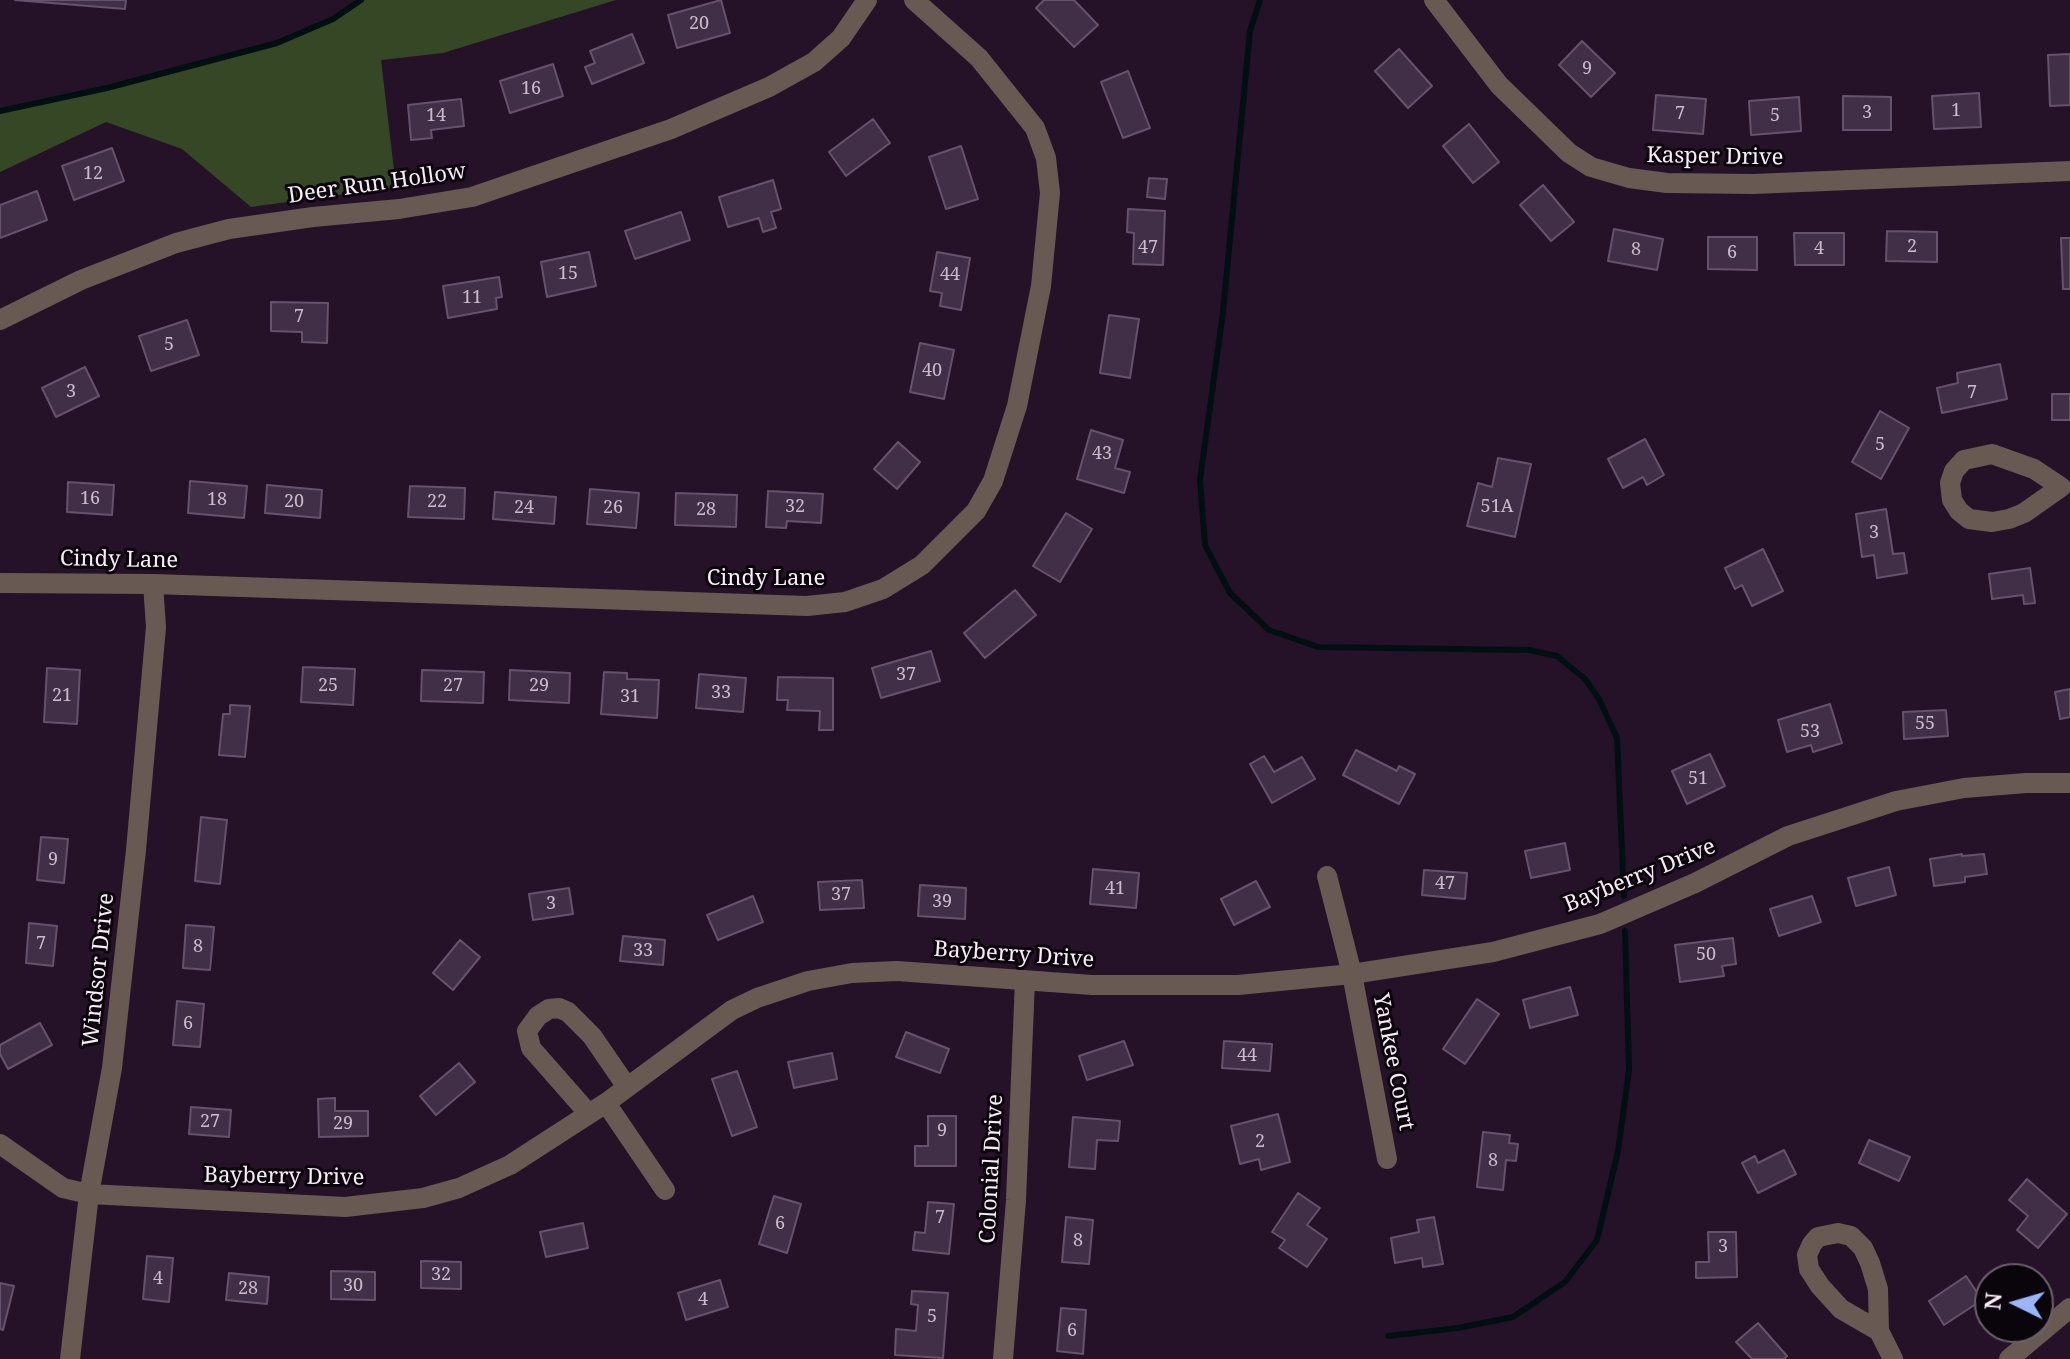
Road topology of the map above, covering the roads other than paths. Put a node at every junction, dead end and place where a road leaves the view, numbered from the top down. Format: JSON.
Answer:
{"nodes":[{"id":1,"x":867,"y":0,"type":"edge"},
{"id":2,"x":914,"y":0,"type":"edge"},
{"id":3,"x":1434,"y":0,"type":"edge"},
{"id":4,"x":2070,"y":171,"type":"edge"},
{"id":5,"x":0,"y":320,"type":"edge"},
{"id":6,"x":2065,"y":487,"type":"edge"},
{"id":7,"x":0,"y":583,"type":"edge"},
{"id":8,"x":153,"y":584,"type":"junction"},
{"id":9,"x":2070,"y":783,"type":"edge"},
{"id":10,"x":1327,"y":876,"type":"dead end"},
{"id":11,"x":1352,"y":974,"type":"junction"},
{"id":12,"x":1025,"y":980,"type":"junction"},
{"id":13,"x":627,"y":1087,"type":"junction"},
{"id":14,"x":597,"y":1109,"type":"junction"},
{"id":15,"x":0,"y":1144,"type":"edge"},
{"id":16,"x":1387,"y":1159,"type":"dead end"},
{"id":17,"x":665,"y":1190,"type":"dead end"},
{"id":18,"x":89,"y":1194,"type":"junction"},
{"id":19,"x":2070,"y":1308,"type":"edge"},
{"id":20,"x":1879,"y":1331,"type":"junction"},
{"id":21,"x":70,"y":1359,"type":"edge"},
{"id":22,"x":1003,"y":1359,"type":"edge"},
{"id":23,"x":1893,"y":1359,"type":"edge"},
{"id":24,"x":2009,"y":1359,"type":"edge"}],
"edges":[{"from":1,"to":5,"type":"street","name":"Deer Run Hollow"},
{"from":2,"to":8,"type":"street","name":"Cindy Lane"},
{"from":3,"to":4,"type":"street","name":"Kasper Drive"},
{"from":6,"to":6,"type":"street"},
{"from":7,"to":8,"type":"street","name":"Cindy Lane"},
{"from":8,"to":18,"type":"street","name":"Windsor Drive"},
{"from":9,"to":11,"type":"street","name":"Bayberry Drive"},
{"from":10,"to":11,"type":"street","name":"Yankee Court"},
{"from":11,"to":12,"type":"street","name":"Bayberry Drive"},
{"from":11,"to":16,"type":"street","name":"Yankee Court"},
{"from":12,"to":13,"type":"street","name":"Bayberry Drive"},
{"from":12,"to":22,"type":"street","name":"Colonial Drive"},
{"from":13,"to":14,"type":"street","name":"Bayberry Drive"},
{"from":13,"to":14,"type":"street"},
{"from":14,"to":17,"type":"street"},
{"from":14,"to":18,"type":"street","name":"Bayberry Drive"},
{"from":15,"to":18,"type":"street","name":"Bayberry Drive"},
{"from":18,"to":21,"type":"street","name":"Windsor Drive"},
{"from":19,"to":24,"type":"street"},
{"from":20,"to":20,"type":"street"},
{"from":20,"to":23,"type":"street"}]}
